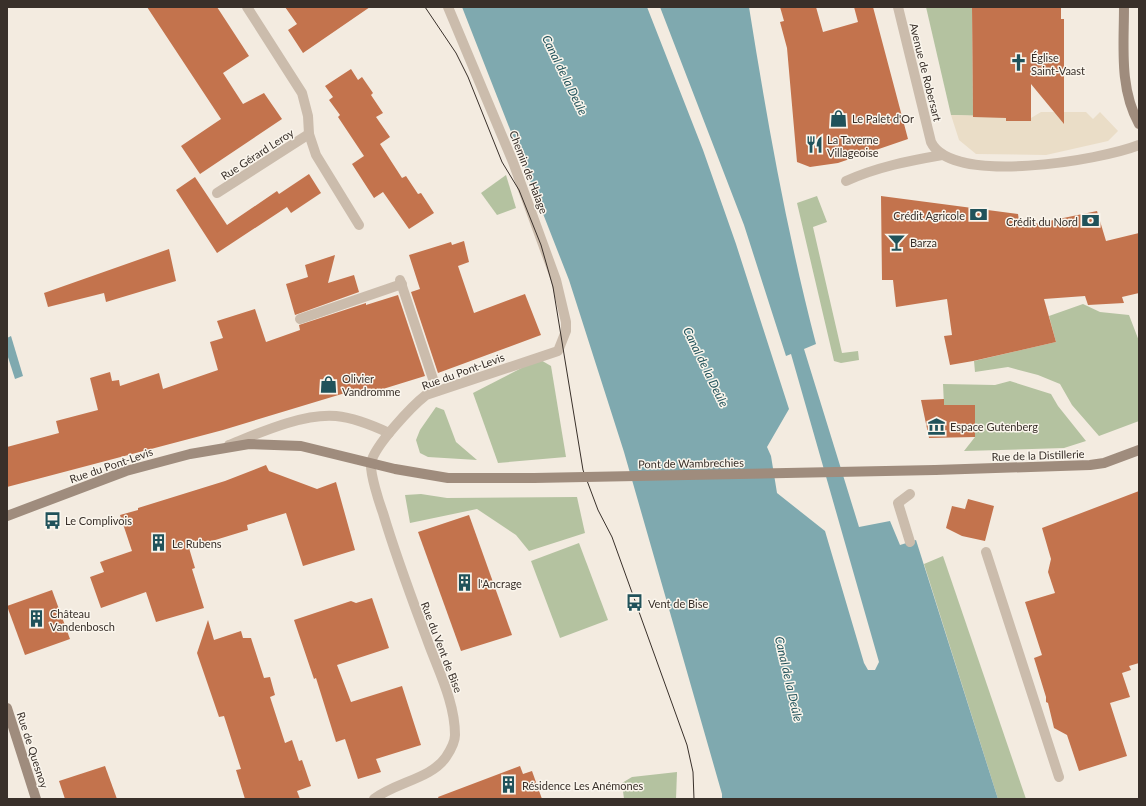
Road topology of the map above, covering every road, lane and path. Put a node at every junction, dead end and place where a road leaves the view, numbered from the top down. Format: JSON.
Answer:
{"nodes":[{"id":1,"x":247,"y":7,"type":"edge"},
{"id":2,"x":448,"y":7,"type":"edge"},
{"id":3,"x":898,"y":7,"type":"edge"},
{"id":4,"x":1124,"y":7,"type":"edge"},
{"id":5,"x":1139,"y":124,"type":"edge"},
{"id":6,"x":309,"y":134,"type":"junction"},
{"id":7,"x":1139,"y":145,"type":"edge"},
{"id":8,"x":942,"y":155,"type":"junction"},
{"id":9,"x":846,"y":181,"type":"dead end"},
{"id":10,"x":217,"y":193,"type":"dead end"},
{"id":11,"x":359,"y":225,"type":"dead end"},
{"id":12,"x":300,"y":319,"type":"dead end"},
{"id":13,"x":558,"y":351,"type":"joint"},
{"id":14,"x":437,"y":390,"type":"junction"},
{"id":15,"x":389,"y":433,"type":"junction"},
{"id":16,"x":225,"y":446,"type":"junction"},
{"id":17,"x":1139,"y":450,"type":"edge"},
{"id":18,"x":371,"y":464,"type":"junction"},
{"id":19,"x":935,"y":470,"type":"joint"},
{"id":20,"x":448,"y":478,"type":"joint"},
{"id":21,"x":910,"y":494,"type":"dead end"},
{"id":22,"x":7,"y":516,"type":"edge"},
{"id":23,"x":910,"y":542,"type":"dead end"},
{"id":24,"x":986,"y":552,"type":"dead end"},
{"id":25,"x":7,"y":708,"type":"edge"},
{"id":26,"x":1059,"y":777,"type":"dead end"},
{"id":27,"x":36,"y":799,"type":"edge"},
{"id":28,"x":374,"y":799,"type":"edge"}],
"edges":[{"from":1,"to":6,"type":"street","name":"Rue Gérard Leroy"},
{"from":2,"to":13,"type":"street","name":"Chemin de Halage"},
{"from":3,"to":8,"type":"street","name":"Avenue de Robersart"},
{"from":4,"to":5,"type":"street"},
{"from":6,"to":10,"type":"street","name":"Rue Gérard Leroy"},
{"from":6,"to":11,"type":"street","name":"Rue Gérard Leroy"},
{"from":7,"to":8,"type":"street"},
{"from":8,"to":9,"type":"street"},
{"from":12,"to":14,"type":"street"},
{"from":13,"to":14,"type":"street","name":"Rue du Pont-Levis"},
{"from":14,"to":15,"type":"street","name":"Rue du Pont-Levis"},
{"from":15,"to":16,"type":"street","name":"Rue du Pont-Levis"},
{"from":15,"to":18,"type":"street","name":"Rue du Pont-Levis"},
{"from":16,"to":18,"type":"street","name":"Rue du Pont-Levis"},
{"from":16,"to":22,"type":"street","name":"Rue du Pont-Levis"},
{"from":17,"to":19,"type":"street","name":"Rue de la Distillerie"},
{"from":18,"to":20,"type":"street","name":"Rue du Pont-Levis"},
{"from":18,"to":28,"type":"street","name":"Rue du Vent de Bise"},
{"from":19,"to":20,"type":"street","name":"Pont de Wambrechies","bridge":true},
{"from":21,"to":23,"type":"street"},
{"from":24,"to":26,"type":"street"},
{"from":25,"to":27,"type":"street","name":"Rue de Quesnoy"}]}
